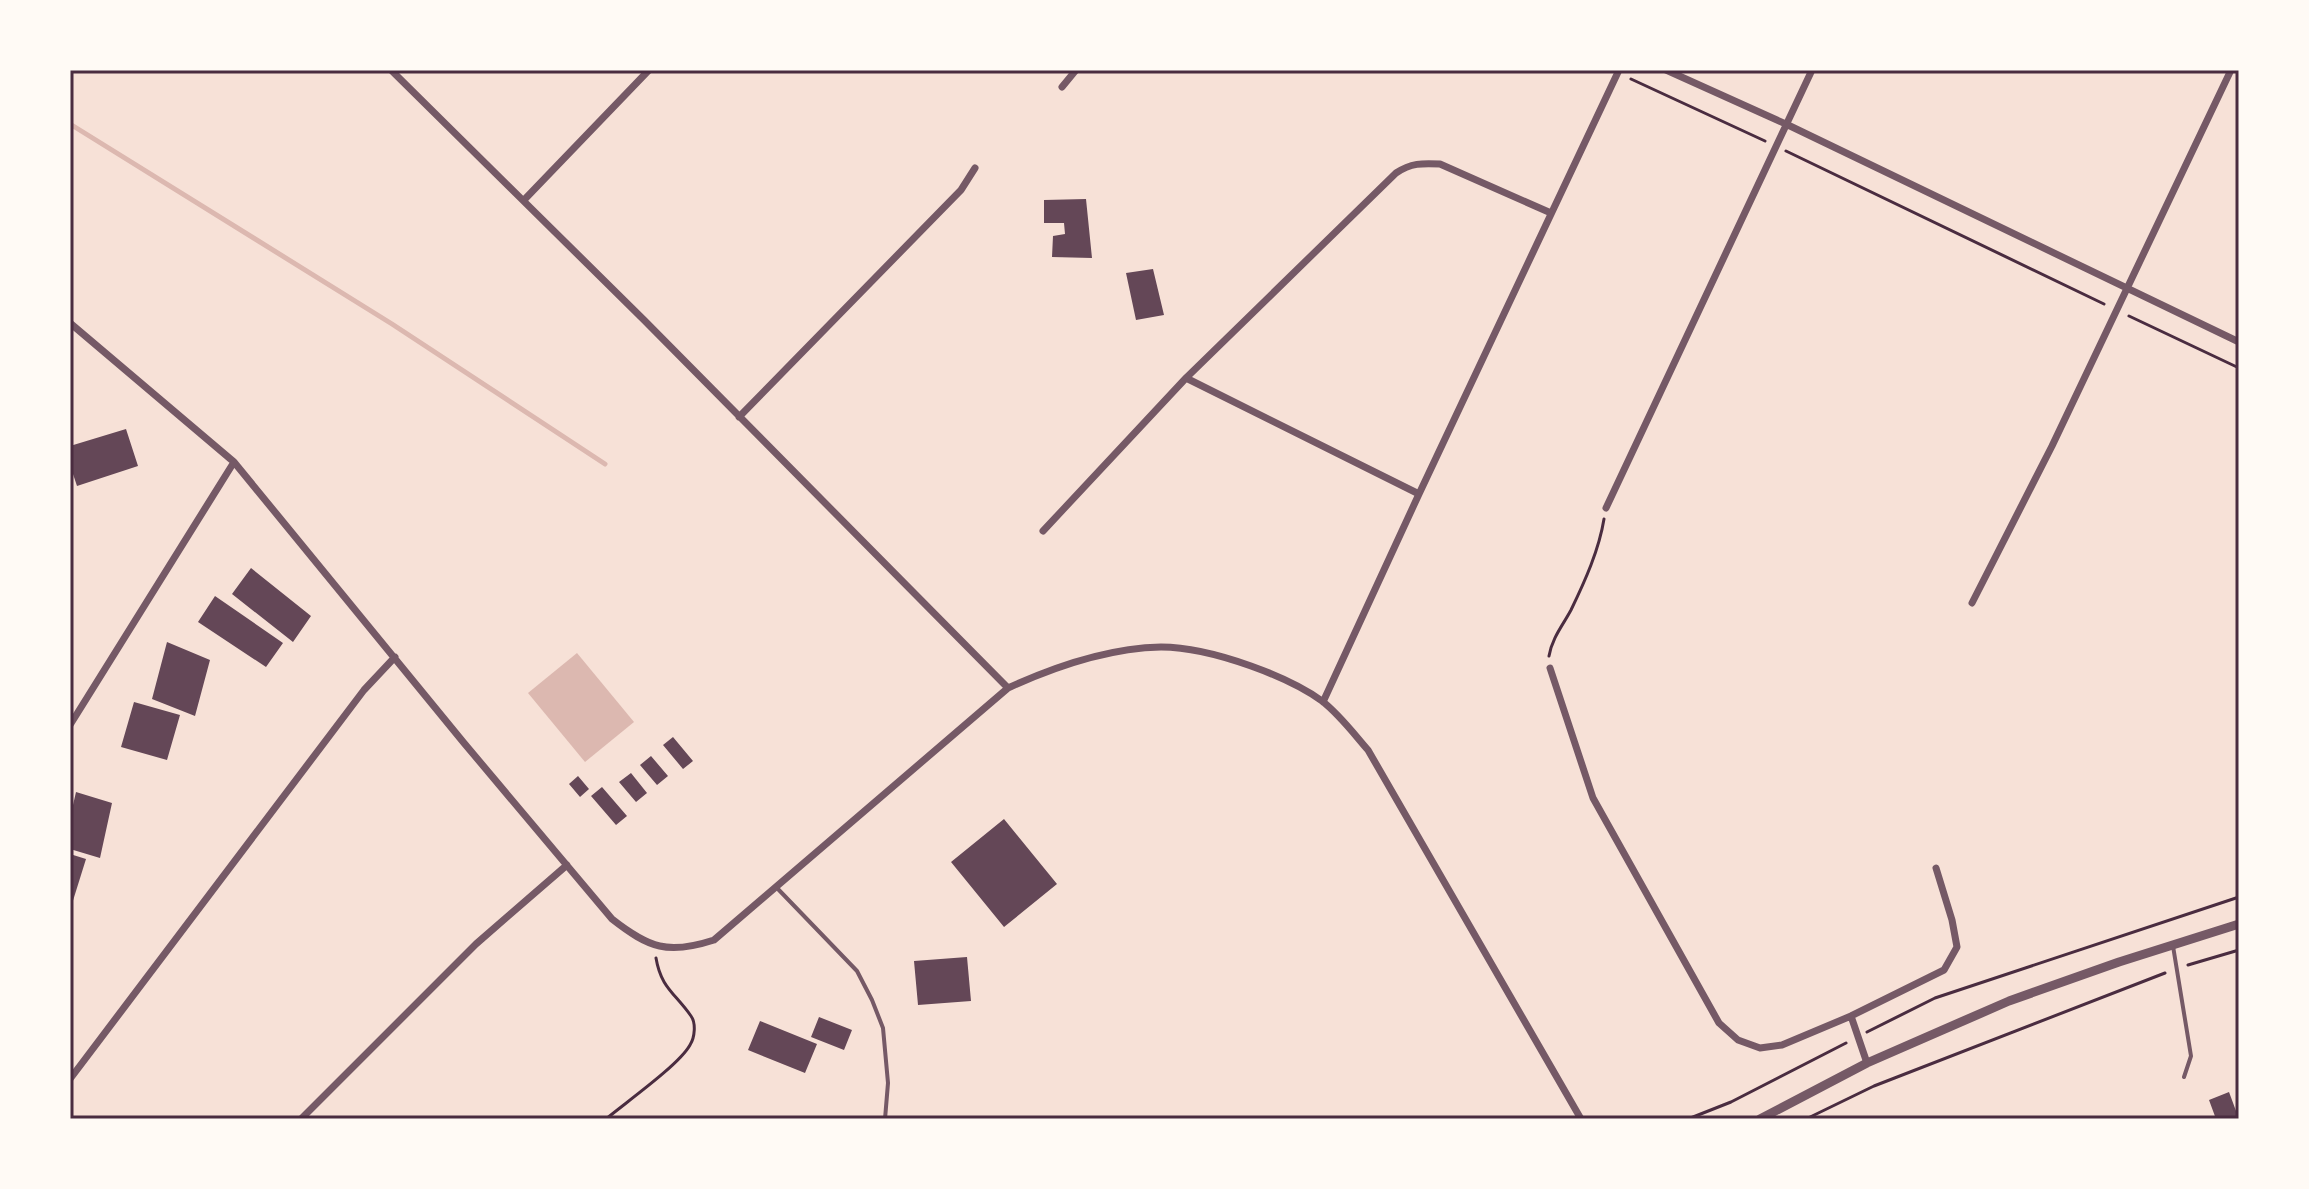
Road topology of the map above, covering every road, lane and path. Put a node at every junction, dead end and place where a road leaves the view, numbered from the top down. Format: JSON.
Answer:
{"nodes":[{"id":1,"x":391,"y":70,"type":"edge"},
{"id":2,"x":649,"y":70,"type":"edge"},
{"id":3,"x":1076,"y":70,"type":"edge"},
{"id":4,"x":1666,"y":70,"type":"edge"},
{"id":5,"x":1812,"y":70,"type":"edge"},
{"id":6,"x":2231,"y":70,"type":"edge"},
{"id":7,"x":1619,"y":71,"type":"edge"},
{"id":8,"x":1062,"y":87,"type":"dead end"},
{"id":9,"x":1788,"y":125,"type":"junction"},
{"id":10,"x":1777,"y":147,"type":"junction"},
{"id":11,"x":975,"y":168,"type":"dead end"},
{"id":12,"x":524,"y":200,"type":"junction"},
{"id":13,"x":1551,"y":213,"type":"junction"},
{"id":14,"x":2128,"y":288,"type":"junction"},
{"id":15,"x":2117,"y":311,"type":"junction"},
{"id":16,"x":70,"y":323,"type":"edge"},
{"id":17,"x":2239,"y":342,"type":"edge"},
{"id":18,"x":2239,"y":368,"type":"edge"},
{"id":19,"x":1186,"y":378,"type":"junction"},
{"id":20,"x":739,"y":417,"type":"junction"},
{"id":21,"x":234,"y":462,"type":"junction"},
{"id":22,"x":1419,"y":494,"type":"junction"},
{"id":23,"x":1606,"y":508,"type":"joint"},
{"id":24,"x":1043,"y":531,"type":"dead end"},
{"id":25,"x":1972,"y":603,"type":"dead end"},
{"id":26,"x":395,"y":657,"type":"junction"},
{"id":27,"x":1550,"y":668,"type":"joint"},
{"id":28,"x":1008,"y":688,"type":"junction"},
{"id":29,"x":1323,"y":702,"type":"junction"},
{"id":30,"x":70,"y":725,"type":"edge"},
{"id":31,"x":567,"y":865,"type":"junction"},
{"id":32,"x":1936,"y":868,"type":"dead end"},
{"id":33,"x":775,"y":887,"type":"junction"},
{"id":34,"x":2239,"y":897,"type":"edge"},
{"id":35,"x":2239,"y":924,"type":"edge"},
{"id":36,"x":654,"y":945,"type":"junction"},
{"id":37,"x":2173,"y":945,"type":"junction"},
{"id":38,"x":2239,"y":950,"type":"edge"},
{"id":39,"x":2177,"y":968,"type":"junction"},
{"id":40,"x":1851,"y":1016,"type":"junction"},
{"id":41,"x":1859,"y":1037,"type":"junction"},
{"id":42,"x":1867,"y":1063,"type":"junction"},
{"id":43,"x":2184,"y":1077,"type":"dead end"},
{"id":44,"x":70,"y":1079,"type":"edge"},
{"id":45,"x":301,"y":1119,"type":"edge"},
{"id":46,"x":606,"y":1119,"type":"edge"},
{"id":47,"x":885,"y":1119,"type":"edge"},
{"id":48,"x":1581,"y":1119,"type":"edge"},
{"id":49,"x":1688,"y":1119,"type":"edge"},
{"id":50,"x":1760,"y":1119,"type":"edge"},
{"id":51,"x":1806,"y":1119,"type":"edge"}],
"edges":[{"from":1,"to":12,"type":"street"},
{"from":2,"to":12,"type":"street"},
{"from":3,"to":8,"type":"street"},
{"from":4,"to":9,"type":"street"},
{"from":5,"to":9,"type":"street"},
{"from":6,"to":14,"type":"street"},
{"from":7,"to":10,"type":"path"},
{"from":7,"to":13,"type":"street"},
{"from":9,"to":10,"type":"street"},
{"from":9,"to":14,"type":"street"},
{"from":10,"to":15,"type":"path"},
{"from":10,"to":23,"type":"street"},
{"from":11,"to":20,"type":"street"},
{"from":12,"to":20,"type":"street"},
{"from":13,"to":19,"type":"street"},
{"from":13,"to":22,"type":"street"},
{"from":14,"to":15,"type":"street"},
{"from":14,"to":17,"type":"street"},
{"from":15,"to":18,"type":"path"},
{"from":15,"to":25,"type":"street"},
{"from":16,"to":21,"type":"street"},
{"from":19,"to":22,"type":"street"},
{"from":19,"to":24,"type":"street"},
{"from":20,"to":28,"type":"street"},
{"from":21,"to":26,"type":"street"},
{"from":21,"to":30,"type":"street"},
{"from":22,"to":29,"type":"street"},
{"from":23,"to":27,"type":"path"},
{"from":26,"to":31,"type":"street"},
{"from":26,"to":44,"type":"street"},
{"from":27,"to":40,"type":"street"},
{"from":28,"to":29,"type":"street"},
{"from":28,"to":33,"type":"street"},
{"from":29,"to":48,"type":"street"},
{"from":31,"to":36,"type":"street"},
{"from":31,"to":45,"type":"street"},
{"from":32,"to":40,"type":"street"},
{"from":33,"to":36,"type":"street"},
{"from":33,"to":47,"type":"lane"},
{"from":34,"to":41,"type":"path"},
{"from":35,"to":37,"type":"street"},
{"from":36,"to":46,"type":"path"},
{"from":37,"to":39,"type":"lane"},
{"from":37,"to":42,"type":"street"},
{"from":38,"to":39,"type":"path"},
{"from":39,"to":43,"type":"lane"},
{"from":39,"to":51,"type":"path"},
{"from":40,"to":41,"type":"street"},
{"from":41,"to":42,"type":"street"},
{"from":41,"to":49,"type":"path"},
{"from":42,"to":50,"type":"street"}]}
